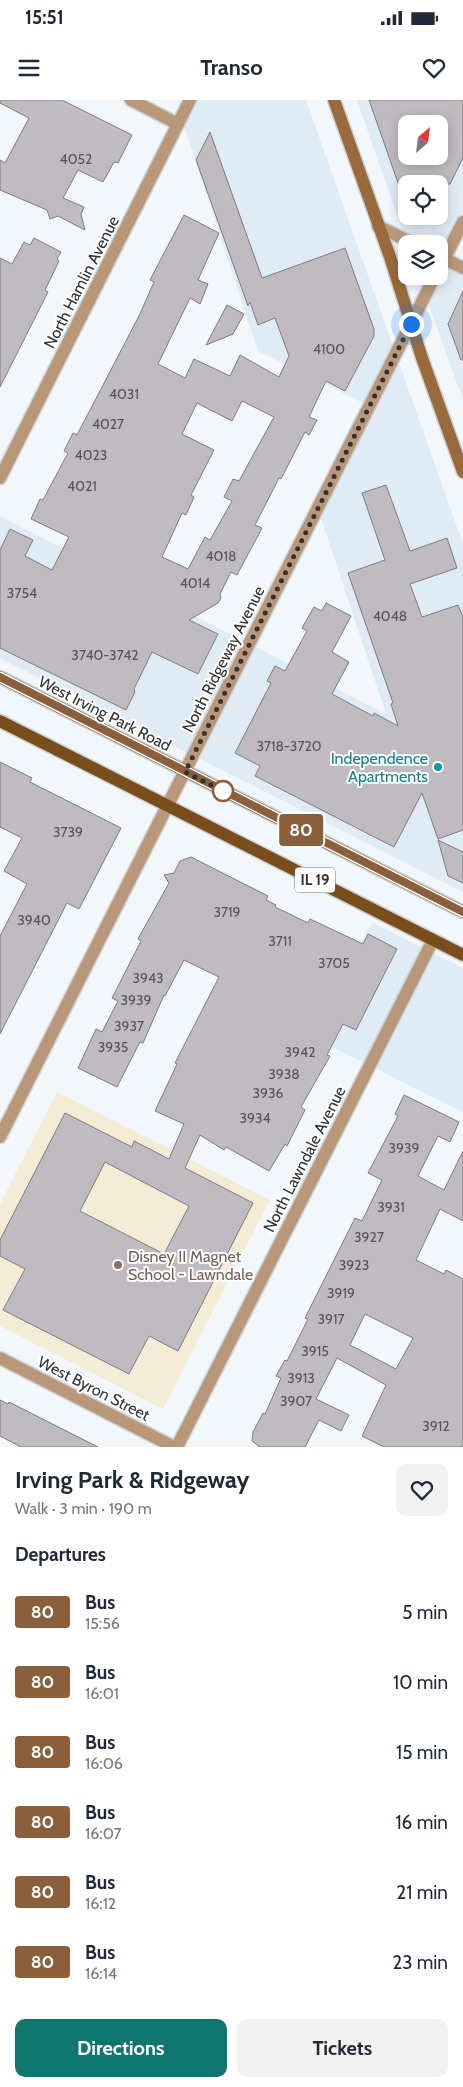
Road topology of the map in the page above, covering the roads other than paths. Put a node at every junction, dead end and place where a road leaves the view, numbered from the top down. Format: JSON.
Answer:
{"nodes":[{"id":1,"x":131,"y":100,"type":"edge"},
{"id":2,"x":190,"y":100,"type":"edge"},
{"id":3,"x":334,"y":100,"type":"edge"},
{"id":4,"x":178,"y":124,"type":"junction"},
{"id":5,"x":463,"y":222,"type":"edge"},
{"id":6,"x":378,"y":226,"type":"junction"},
{"id":7,"x":398,"y":236,"type":"edge"},
{"id":8,"x":448,"y":249,"type":"edge"},
{"id":9,"x":448,"y":264,"type":"edge"},
{"id":10,"x":463,"y":268,"type":"edge"},
{"id":11,"x":430,"y":285,"type":"edge"},
{"id":12,"x":411,"y":324,"type":"junction"},
{"id":13,"x":463,"y":472,"type":"edge"},
{"id":14,"x":0,"y":478,"type":"edge"},
{"id":15,"x":0,"y":677,"type":"edge"},
{"id":16,"x":0,"y":721,"type":"edge"},
{"id":17,"x":185,"y":772,"type":"junction"},
{"id":18,"x":168,"y":805,"type":"junction"},
{"id":19,"x":463,"y":912,"type":"edge"},
{"id":20,"x":434,"y":940,"type":"junction"},
{"id":21,"x":463,"y":955,"type":"edge"},
{"id":22,"x":0,"y":1137,"type":"edge"},
{"id":23,"x":0,"y":1358,"type":"edge"},
{"id":24,"x":175,"y":1447,"type":"edge"}],
"edges":[{"from":1,"to":4,"type":"street"},
{"from":2,"to":4,"type":"street","name":"North Hamlin Avenue"},
{"from":3,"to":6,"type":"main road"},
{"from":4,"to":14,"type":"street","name":"North Hamlin Avenue"},
{"from":5,"to":8,"type":"street"},
{"from":6,"to":7,"type":"street"},
{"from":6,"to":12,"type":"main road"},
{"from":9,"to":10,"type":"street"},
{"from":11,"to":12,"type":"street","name":"North Ridgeway Avenue"},
{"from":12,"to":13,"type":"main road"},
{"from":12,"to":17,"type":"street","name":"North Ridgeway Avenue"},
{"from":15,"to":17,"type":"main road","name":"West Irving Park Road","number":"IL 19"},
{"from":16,"to":18,"type":"main road","number":"IL 19"},
{"from":17,"to":18,"type":"street","name":"North Ridgeway Avenue"},
{"from":17,"to":19,"type":"main road","name":"West Irving Park Road","number":"IL 19"},
{"from":18,"to":20,"type":"main road","number":"IL 19"},
{"from":18,"to":22,"type":"street","name":"North Ridgeway Avenue"},
{"from":20,"to":21,"type":"main road","number":"IL 19"},
{"from":20,"to":24,"type":"street","name":"North Lawndale Avenue"},
{"from":23,"to":24,"type":"street","name":"West Byron Street"}]}
